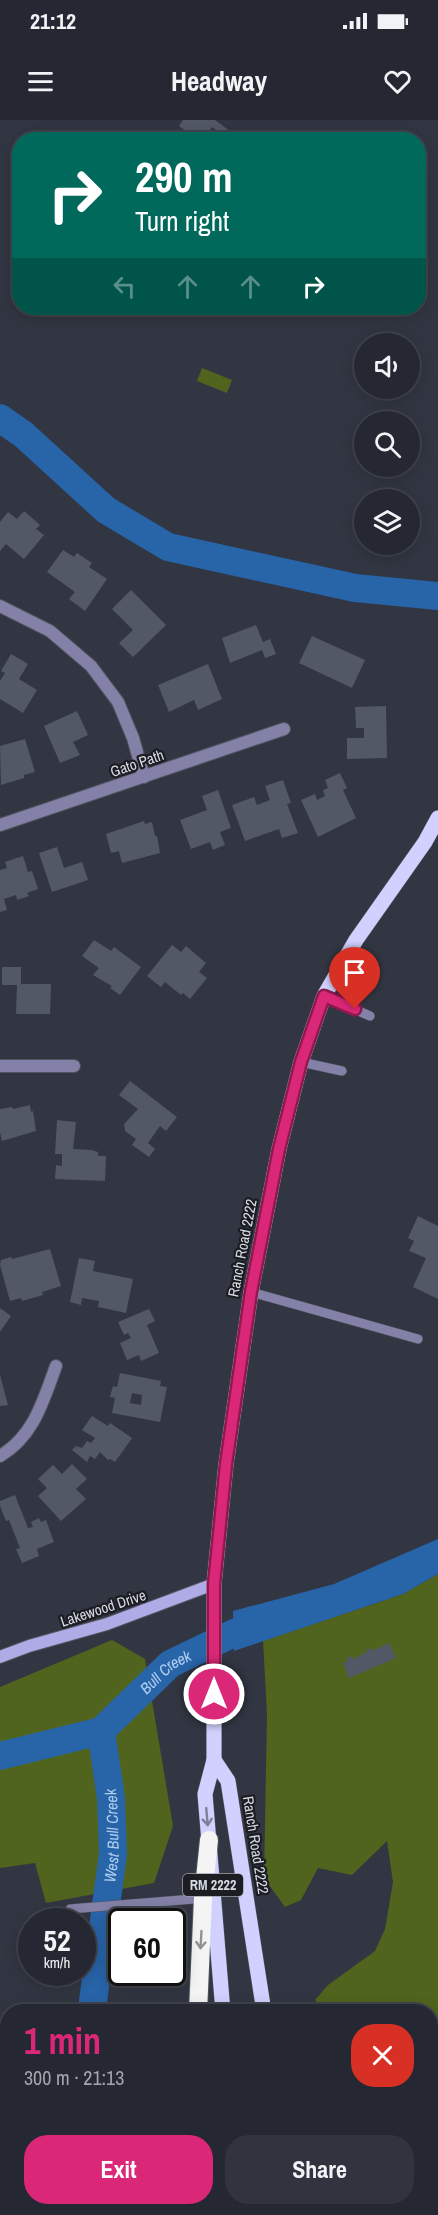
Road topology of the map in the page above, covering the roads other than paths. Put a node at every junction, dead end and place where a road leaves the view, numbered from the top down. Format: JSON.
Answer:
{"nodes":[{"id":1,"x":0,"y":606,"type":"edge"},
{"id":2,"x":284,"y":729,"type":"dead end"},
{"id":3,"x":144,"y":777,"type":"junction"},
{"id":4,"x":438,"y":818,"type":"edge"},
{"id":5,"x":0,"y":825,"type":"edge"},
{"id":6,"x":324,"y":996,"type":"junction"},
{"id":7,"x":370,"y":1016,"type":"dead end"},
{"id":8,"x":301,"y":1062,"type":"junction"},
{"id":9,"x":0,"y":1066,"type":"edge"},
{"id":10,"x":74,"y":1066,"type":"dead end"},
{"id":11,"x":342,"y":1071,"type":"dead end"},
{"id":12,"x":251,"y":1292,"type":"junction"},
{"id":13,"x":418,"y":1339,"type":"dead end"},
{"id":14,"x":56,"y":1366,"type":"dead end"},
{"id":15,"x":0,"y":1456,"type":"edge"},
{"id":16,"x":214,"y":1584,"type":"junction"},
{"id":17,"x":0,"y":1657,"type":"edge"},
{"id":18,"x":214,"y":1760,"type":"junction"},
{"id":19,"x":209,"y":1840,"type":"joint"},
{"id":20,"x":208,"y":1897,"type":"junction"},
{"id":21,"x":80,"y":1908,"type":"edge"},
{"id":22,"x":199,"y":2004,"type":"edge"},
{"id":23,"x":222,"y":2004,"type":"edge"},
{"id":24,"x":262,"y":2004,"type":"edge"}],
"edges":[{"from":1,"to":3,"type":"street"},
{"from":2,"to":3,"type":"street","name":"Gato Path"},
{"from":3,"to":5,"type":"street","name":"Gato Path"},
{"from":4,"to":6,"type":"main road","name":"Ranch Road 2222","number":"RM 2222"},
{"from":6,"to":7,"type":"lane"},
{"from":6,"to":8,"type":"main road","name":"Ranch Road 2222","number":"RM 2222"},
{"from":8,"to":11,"type":"lane"},
{"from":8,"to":12,"type":"main road","name":"Ranch Road 2222","number":"RM 2222"},
{"from":9,"to":10,"type":"street"},
{"from":12,"to":13,"type":"lane"},
{"from":12,"to":16,"type":"main road","name":"Ranch Road 2222","number":"RM 2222"},
{"from":14,"to":15,"type":"street"},
{"from":16,"to":17,"type":"street","name":"Lakewood Drive"},
{"from":16,"to":18,"type":"main road","name":"Ranch Road 2222","number":"RM 2222"},
{"from":18,"to":19,"type":"main road","name":"Ranch Road 2222","number":"RM 2222","one_way":true},
{"from":18,"to":24,"type":"main road","name":"Ranch Road 2222","number":"RM 2222"},
{"from":19,"to":20,"type":"highway"},
{"from":20,"to":21,"type":"lane"},
{"from":20,"to":22,"type":"highway","one_way":true},
{"from":20,"to":23,"type":"main road","number":"RM 2222"}]}
